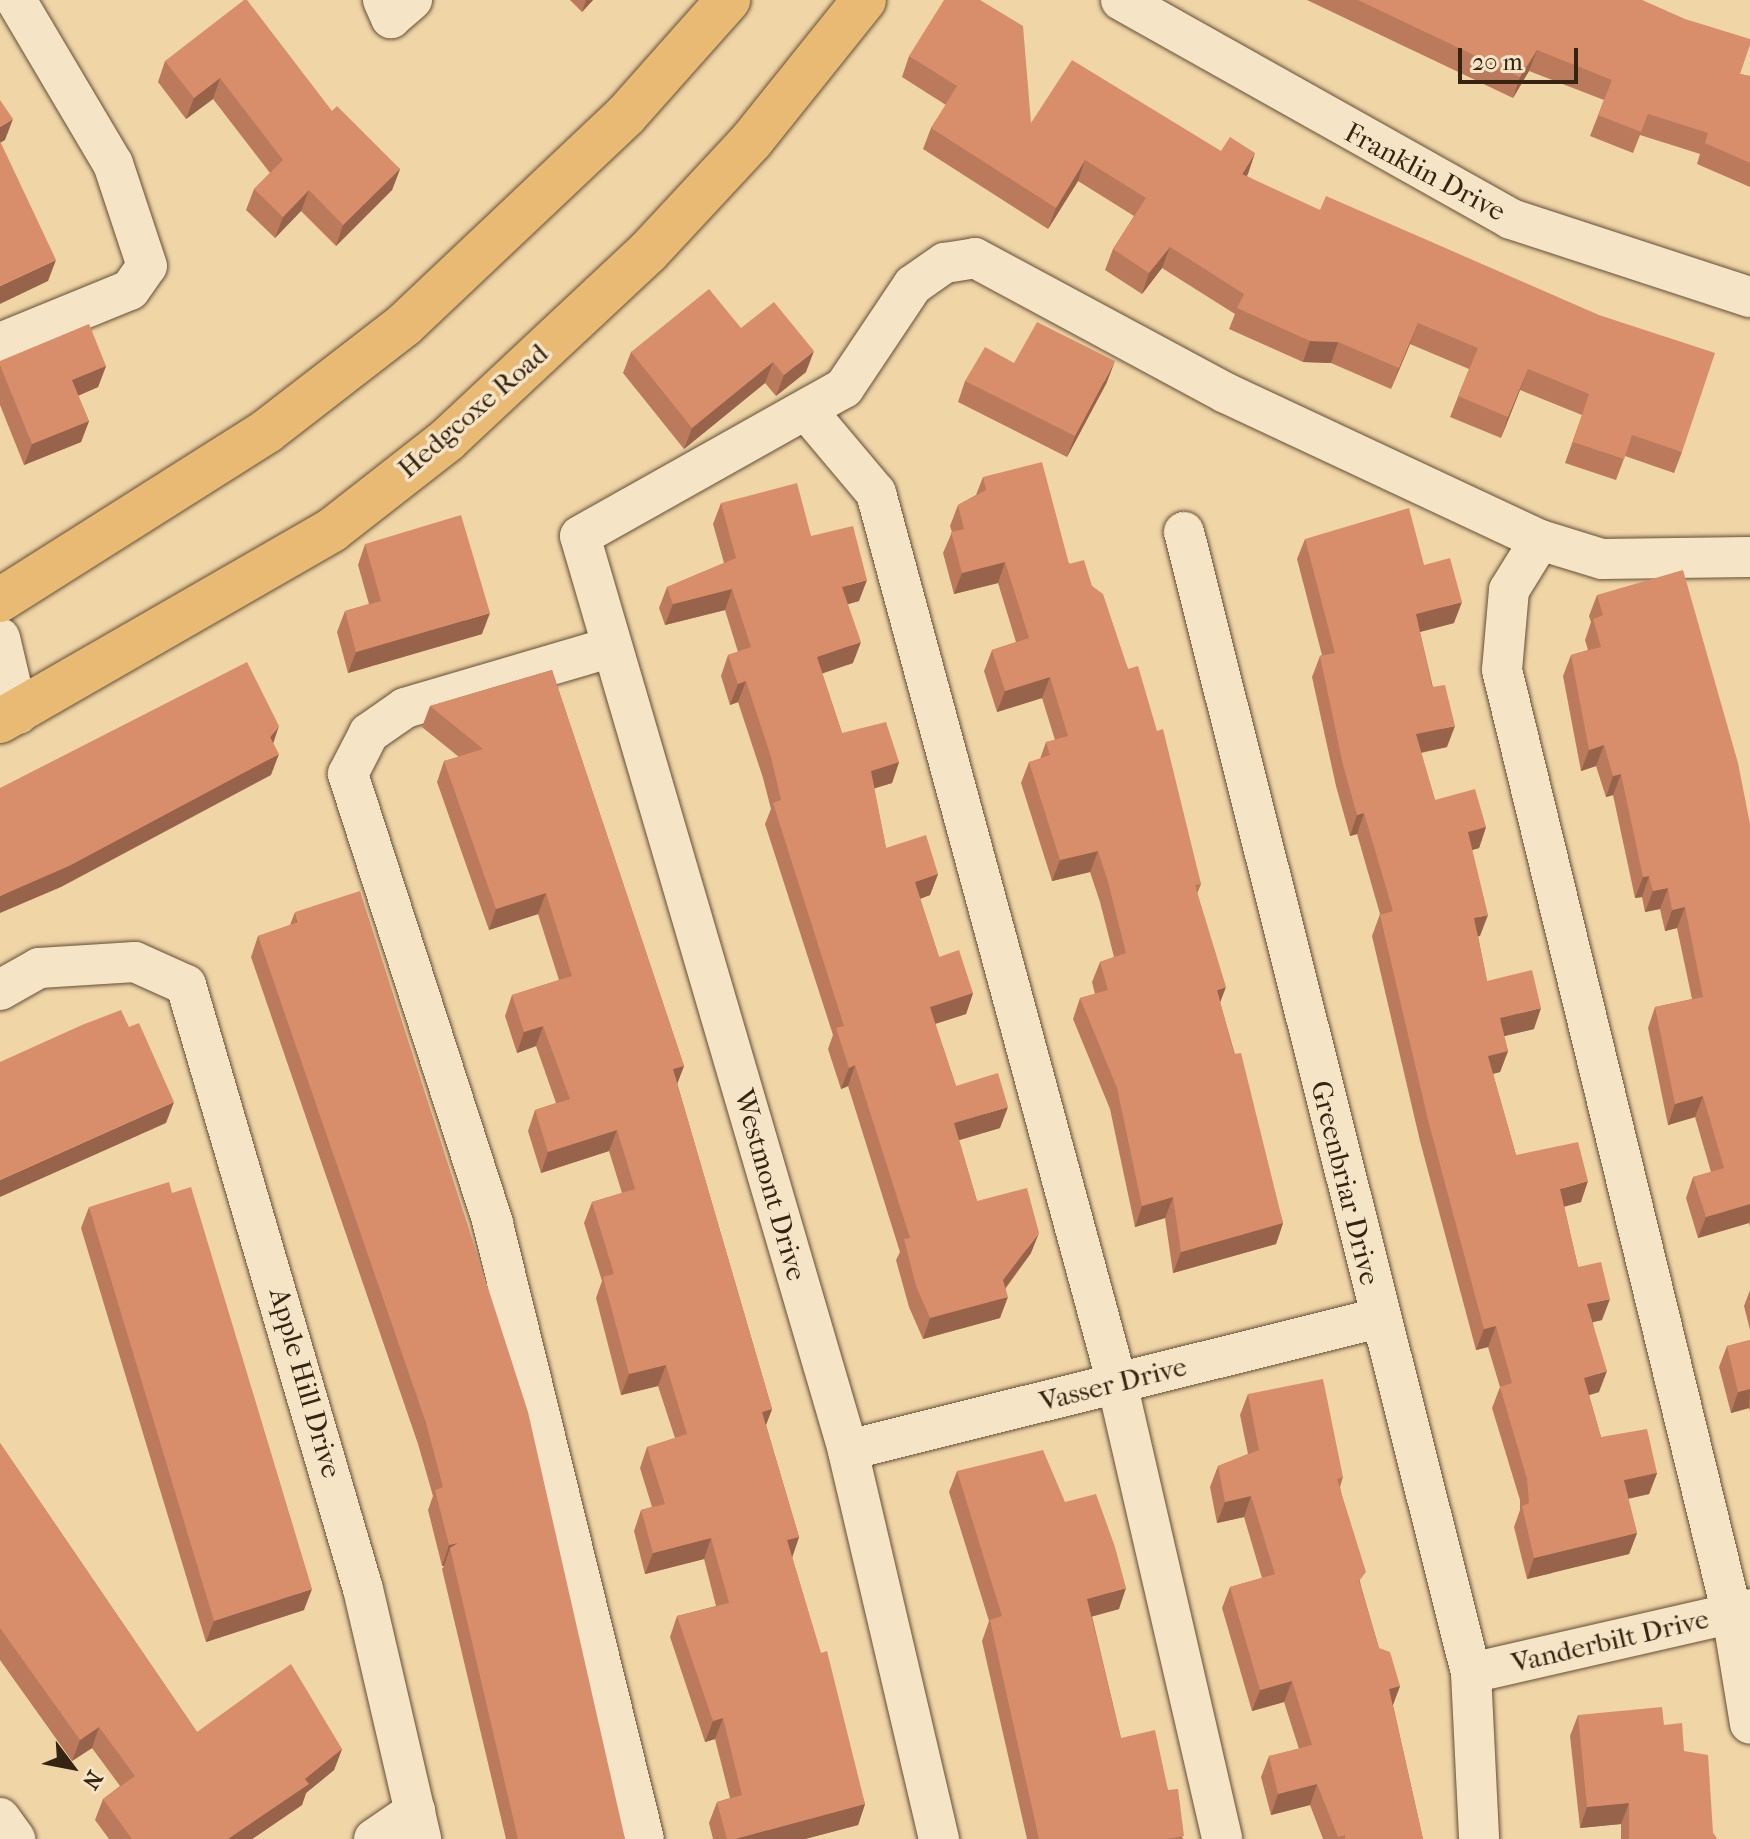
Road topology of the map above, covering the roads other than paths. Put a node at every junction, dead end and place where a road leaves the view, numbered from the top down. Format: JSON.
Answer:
{"nodes":[{"id":1,"x":16,"y":0,"type":"edge"},
{"id":2,"x":728,"y":0,"type":"edge"},
{"id":3,"x":864,"y":0,"type":"edge"},
{"id":4,"x":1121,"y":0,"type":"edge"},
{"id":5,"x":1750,"y":297,"type":"edge"},
{"id":6,"x":0,"y":343,"type":"edge"},
{"id":7,"x":807,"y":411,"type":"junction"},
{"id":8,"x":1184,"y":532,"type":"dead end"},
{"id":9,"x":1540,"y":540,"type":"junction"},
{"id":10,"x":1750,"y":557,"type":"edge"},
{"id":11,"x":0,"y":600,"type":"edge"},
{"id":12,"x":0,"y":638,"type":"edge"},
{"id":13,"x":612,"y":647,"type":"junction"},
{"id":14,"x":9,"y":718,"type":"edge"},
{"id":15,"x":0,"y":990,"type":"edge"},
{"id":16,"x":1379,"y":1318,"type":"junction"},
{"id":17,"x":1117,"y":1383,"type":"junction"},
{"id":18,"x":848,"y":1450,"type":"junction"},
{"id":19,"x":1741,"y":1611,"type":"edge"},
{"id":20,"x":1471,"y":1673,"type":"junction"},
{"id":21,"x":1750,"y":1724,"type":"edge"},
{"id":22,"x":0,"y":1818,"type":"edge"},
{"id":23,"x":418,"y":1825,"type":"edge"},
{"id":24,"x":15,"y":1839,"type":"edge"},
{"id":25,"x":374,"y":1839,"type":"edge"},
{"id":26,"x":644,"y":1839,"type":"edge"},
{"id":27,"x":939,"y":1839,"type":"edge"},
{"id":28,"x":1222,"y":1839,"type":"edge"},
{"id":29,"x":1479,"y":1839,"type":"edge"}],
"edges":[{"from":1,"to":6,"type":"street"},
{"from":2,"to":11,"type":"main road"},
{"from":3,"to":14,"type":"main road","name":"Hedgcoxe Road"},
{"from":4,"to":5,"type":"street","name":"Franklin Drive"},
{"from":7,"to":9,"type":"street"},
{"from":7,"to":13,"type":"street","name":"Westmont Drive"},
{"from":7,"to":17,"type":"street"},
{"from":8,"to":16,"type":"street","name":"Greenbriar Drive"},
{"from":9,"to":10,"type":"street"},
{"from":9,"to":19,"type":"street"},
{"from":12,"to":14,"type":"street"},
{"from":13,"to":18,"type":"street","name":"Westmont Drive"},
{"from":13,"to":26,"type":"street"},
{"from":15,"to":23,"type":"street","name":"Apple Hill Drive"},
{"from":16,"to":17,"type":"street","name":"Vasser Drive"},
{"from":16,"to":20,"type":"street","name":"Greenbriar Drive"},
{"from":17,"to":18,"type":"street","name":"Vasser Drive"},
{"from":17,"to":28,"type":"street"},
{"from":18,"to":27,"type":"street","name":"Westmont Drive"},
{"from":19,"to":20,"type":"street","name":"Vanderbilt Drive"},
{"from":19,"to":21,"type":"street"},
{"from":20,"to":29,"type":"street","name":"Greenbriar Drive"},
{"from":22,"to":24,"type":"street"},
{"from":23,"to":25,"type":"street"}]}
